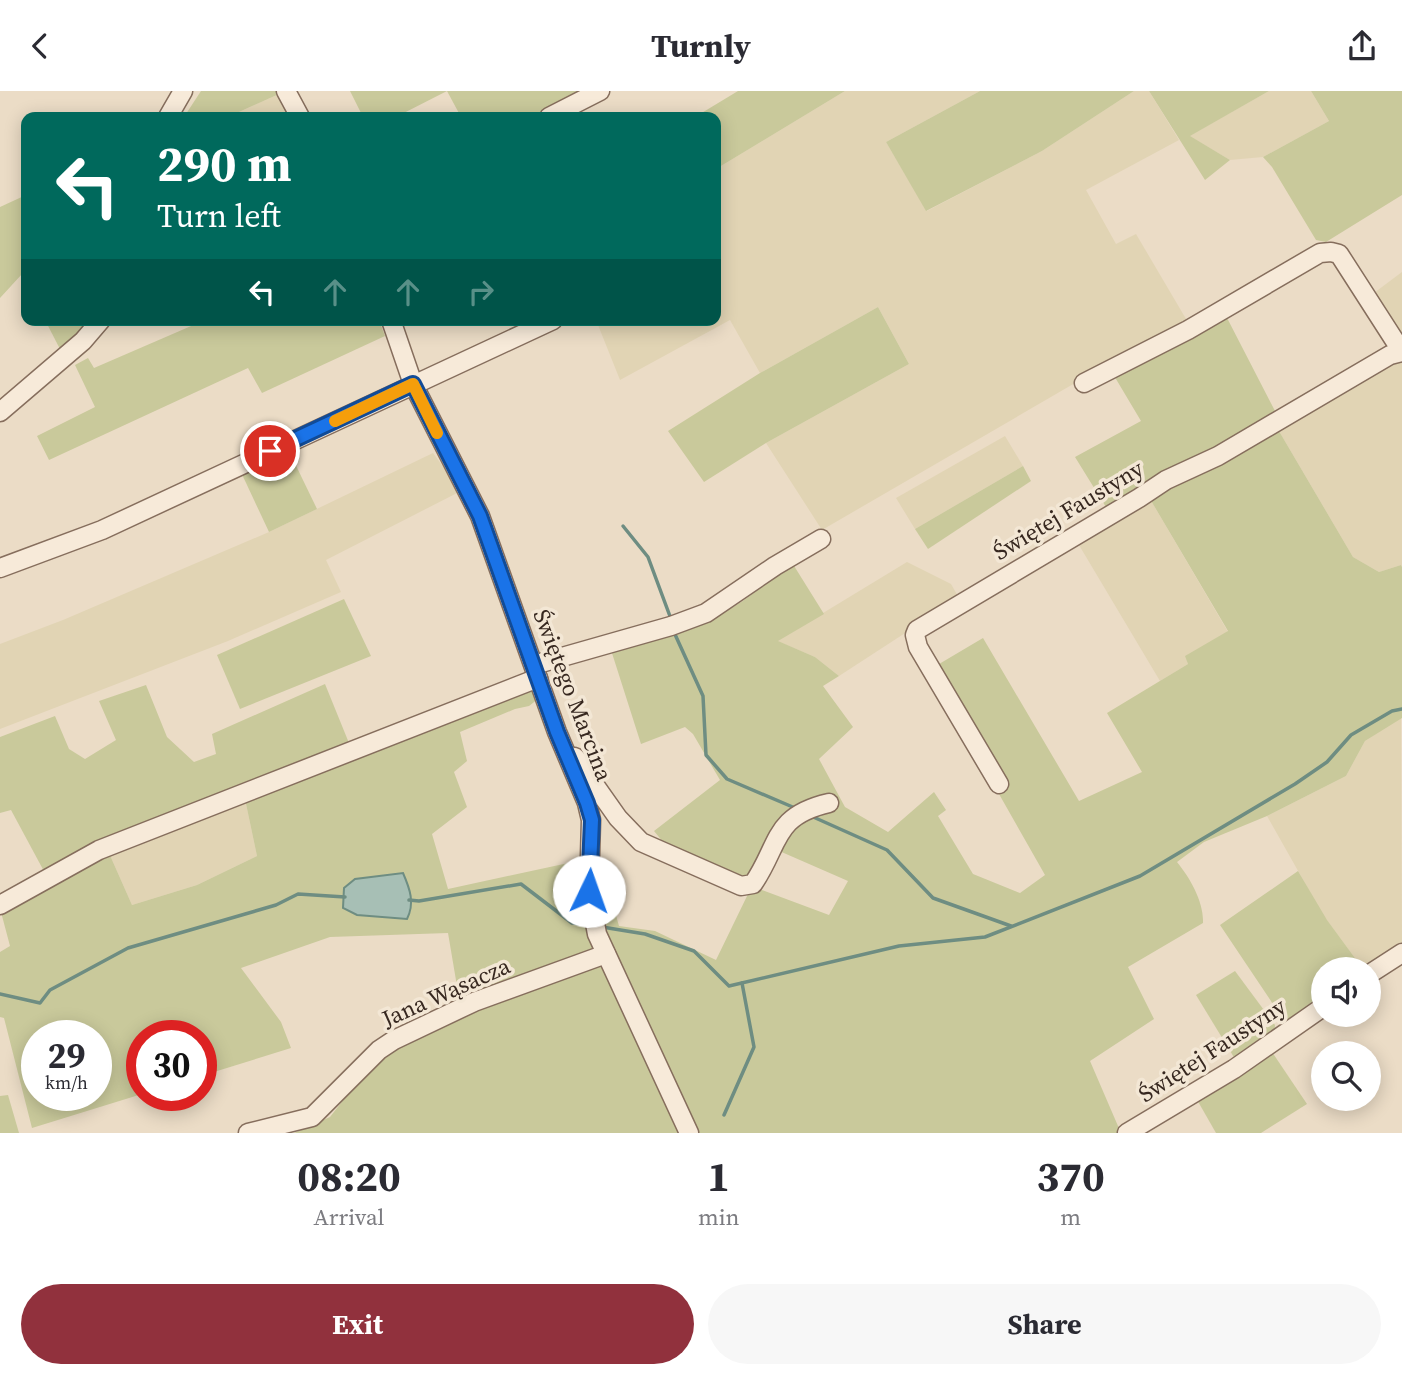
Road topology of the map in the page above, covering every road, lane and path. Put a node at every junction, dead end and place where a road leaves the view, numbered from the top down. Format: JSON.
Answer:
{"nodes":[{"id":1,"x":183,"y":91,"type":"edge"},
{"id":2,"x":286,"y":91,"type":"edge"},
{"id":3,"x":600,"y":91,"type":"edge"},
{"id":4,"x":171,"y":112,"type":"edge"},
{"id":5,"x":297,"y":112,"type":"edge"},
{"id":6,"x":559,"y":112,"type":"edge"},
{"id":7,"x":96,"y":326,"type":"edge"},
{"id":8,"x":393,"y":326,"type":"edge"},
{"id":9,"x":541,"y":326,"type":"edge"},
{"id":10,"x":1402,"y":352,"type":"edge"},
{"id":11,"x":1084,"y":383,"type":"dead end"},
{"id":12,"x":413,"y":384,"type":"junction"},
{"id":13,"x":0,"y":412,"type":"edge"},
{"id":14,"x":821,"y":539,"type":"dead end"},
{"id":15,"x":0,"y":568,"type":"edge"},
{"id":16,"x":536,"y":672,"type":"junction"},
{"id":17,"x":557,"y":732,"type":"junction"},
{"id":18,"x":999,"y":784,"type":"dead end"},
{"id":19,"x":829,"y":803,"type":"dead end"},
{"id":20,"x":0,"y":905,"type":"edge"},
{"id":21,"x":1402,"y":953,"type":"edge"},
{"id":22,"x":606,"y":954,"type":"junction"},
{"id":23,"x":1381,"y":967,"type":"edge"},
{"id":24,"x":1311,"y":1015,"type":"edge"},
{"id":25,"x":248,"y":1133,"type":"edge"},
{"id":26,"x":689,"y":1133,"type":"edge"},
{"id":27,"x":1127,"y":1133,"type":"edge"}],
"edges":[{"from":1,"to":4,"type":"street"},
{"from":2,"to":5,"type":"street"},
{"from":3,"to":6,"type":"street"},
{"from":7,"to":13,"type":"street"},
{"from":8,"to":12,"type":"street","name":"Świętego Marcina"},
{"from":9,"to":12,"type":"street"},
{"from":10,"to":11,"type":"street"},
{"from":10,"to":18,"type":"street","name":"Świętej Faustyny"},
{"from":12,"to":15,"type":"street"},
{"from":12,"to":16,"type":"street","name":"Świętego Marcina"},
{"from":14,"to":16,"type":"street"},
{"from":16,"to":17,"type":"street","name":"Świętego Marcina"},
{"from":16,"to":20,"type":"street"},
{"from":17,"to":19,"type":"street"},
{"from":17,"to":22,"type":"street","name":"Świętego Marcina"},
{"from":21,"to":23,"type":"street"},
{"from":22,"to":25,"type":"street","name":"Jana Wąsacza"},
{"from":22,"to":26,"type":"street","name":"Świętego Marcina"},
{"from":24,"to":27,"type":"street","name":"Świętej Faustyny"}]}
